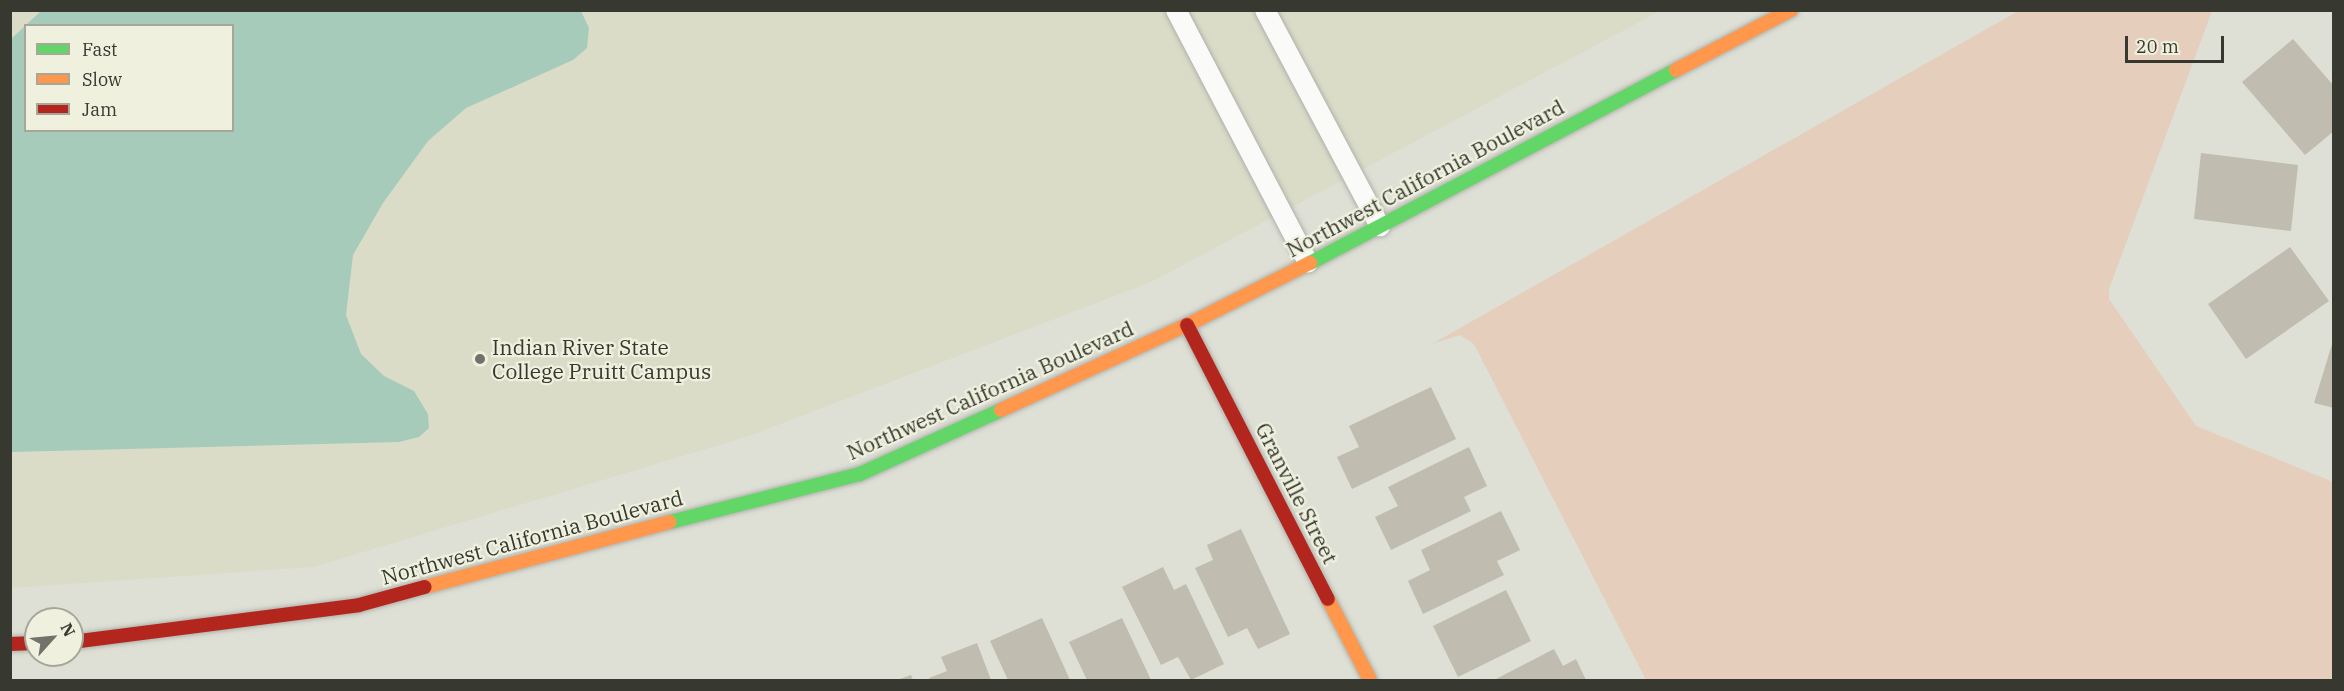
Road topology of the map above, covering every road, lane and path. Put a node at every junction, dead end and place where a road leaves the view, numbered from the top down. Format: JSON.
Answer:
{"nodes":[{"id":1,"x":1176,"y":10,"type":"edge"},
{"id":2,"x":1265,"y":10,"type":"edge"},
{"id":3,"x":1791,"y":10,"type":"edge"},
{"id":4,"x":1380,"y":226,"type":"junction"},
{"id":5,"x":1308,"y":263,"type":"junction"},
{"id":6,"x":1187,"y":325,"type":"junction"},
{"id":7,"x":84,"y":640,"type":"edge"},
{"id":8,"x":1370,"y":681,"type":"edge"}],
"edges":[{"from":1,"to":5,"type":"lane"},
{"from":2,"to":4,"type":"lane"},
{"from":3,"to":4,"type":"street","name":"Northwest California Boulevard"},
{"from":4,"to":5,"type":"street","name":"Northwest California Boulevard"},
{"from":5,"to":6,"type":"street","name":"Northwest California Boulevard"},
{"from":6,"to":7,"type":"street","name":"Northwest California Boulevard"},
{"from":6,"to":8,"type":"street","name":"Granville Street"}]}
